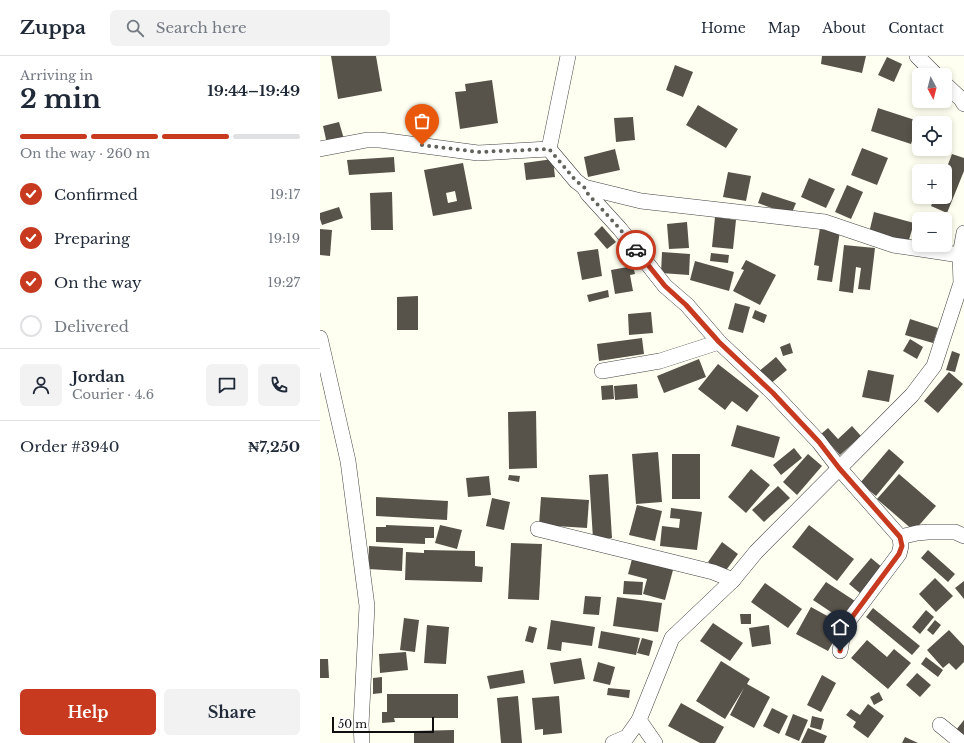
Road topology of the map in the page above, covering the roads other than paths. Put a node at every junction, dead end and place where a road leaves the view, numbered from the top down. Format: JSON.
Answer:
{"nodes":[{"id":1,"x":568,"y":56,"type":"edge"},
{"id":2,"x":917,"y":56,"type":"edge"},
{"id":3,"x":929,"y":68,"type":"edge"},
{"id":4,"x":952,"y":91,"type":"edge"},
{"id":5,"x":964,"y":104,"type":"edge"},
{"id":6,"x":320,"y":149,"type":"edge"},
{"id":7,"x":549,"y":149,"type":"junction"},
{"id":8,"x":584,"y":187,"type":"junction"},
{"id":9,"x":964,"y":233,"type":"edge"},
{"id":10,"x":960,"y":255,"type":"junction"},
{"id":11,"x":320,"y":338,"type":"edge"},
{"id":12,"x":719,"y":342,"type":"junction"},
{"id":13,"x":602,"y":370,"type":"dead end"},
{"id":14,"x":839,"y":468,"type":"junction"},
{"id":15,"x":538,"y":530,"type":"dead end"},
{"id":16,"x":964,"y":536,"type":"edge"},
{"id":17,"x":900,"y":537,"type":"junction"},
{"id":18,"x":733,"y":580,"type":"junction"},
{"id":19,"x":840,"y":651,"type":"dead end"},
{"id":20,"x":639,"y":720,"type":"junction"},
{"id":21,"x":940,"y":725,"type":"dead end"},
{"id":22,"x":362,"y":743,"type":"edge"},
{"id":23,"x":613,"y":743,"type":"edge"},
{"id":24,"x":655,"y":743,"type":"edge"},
{"id":25,"x":962,"y":743,"type":"edge"}],
"edges":[{"from":1,"to":7,"type":"street"},
{"from":2,"to":3,"type":"street"},
{"from":4,"to":5,"type":"street"},
{"from":6,"to":7,"type":"street"},
{"from":7,"to":8,"type":"street"},
{"from":8,"to":10,"type":"street"},
{"from":8,"to":12,"type":"street"},
{"from":9,"to":10,"type":"street"},
{"from":10,"to":14,"type":"street"},
{"from":11,"to":22,"type":"street"},
{"from":12,"to":13,"type":"street"},
{"from":12,"to":14,"type":"street"},
{"from":14,"to":17,"type":"street"},
{"from":14,"to":18,"type":"street"},
{"from":15,"to":18,"type":"street"},
{"from":16,"to":17,"type":"street"},
{"from":17,"to":19,"type":"street"},
{"from":18,"to":20,"type":"street"},
{"from":20,"to":23,"type":"street"},
{"from":20,"to":24,"type":"street"},
{"from":21,"to":25,"type":"street"}]}
